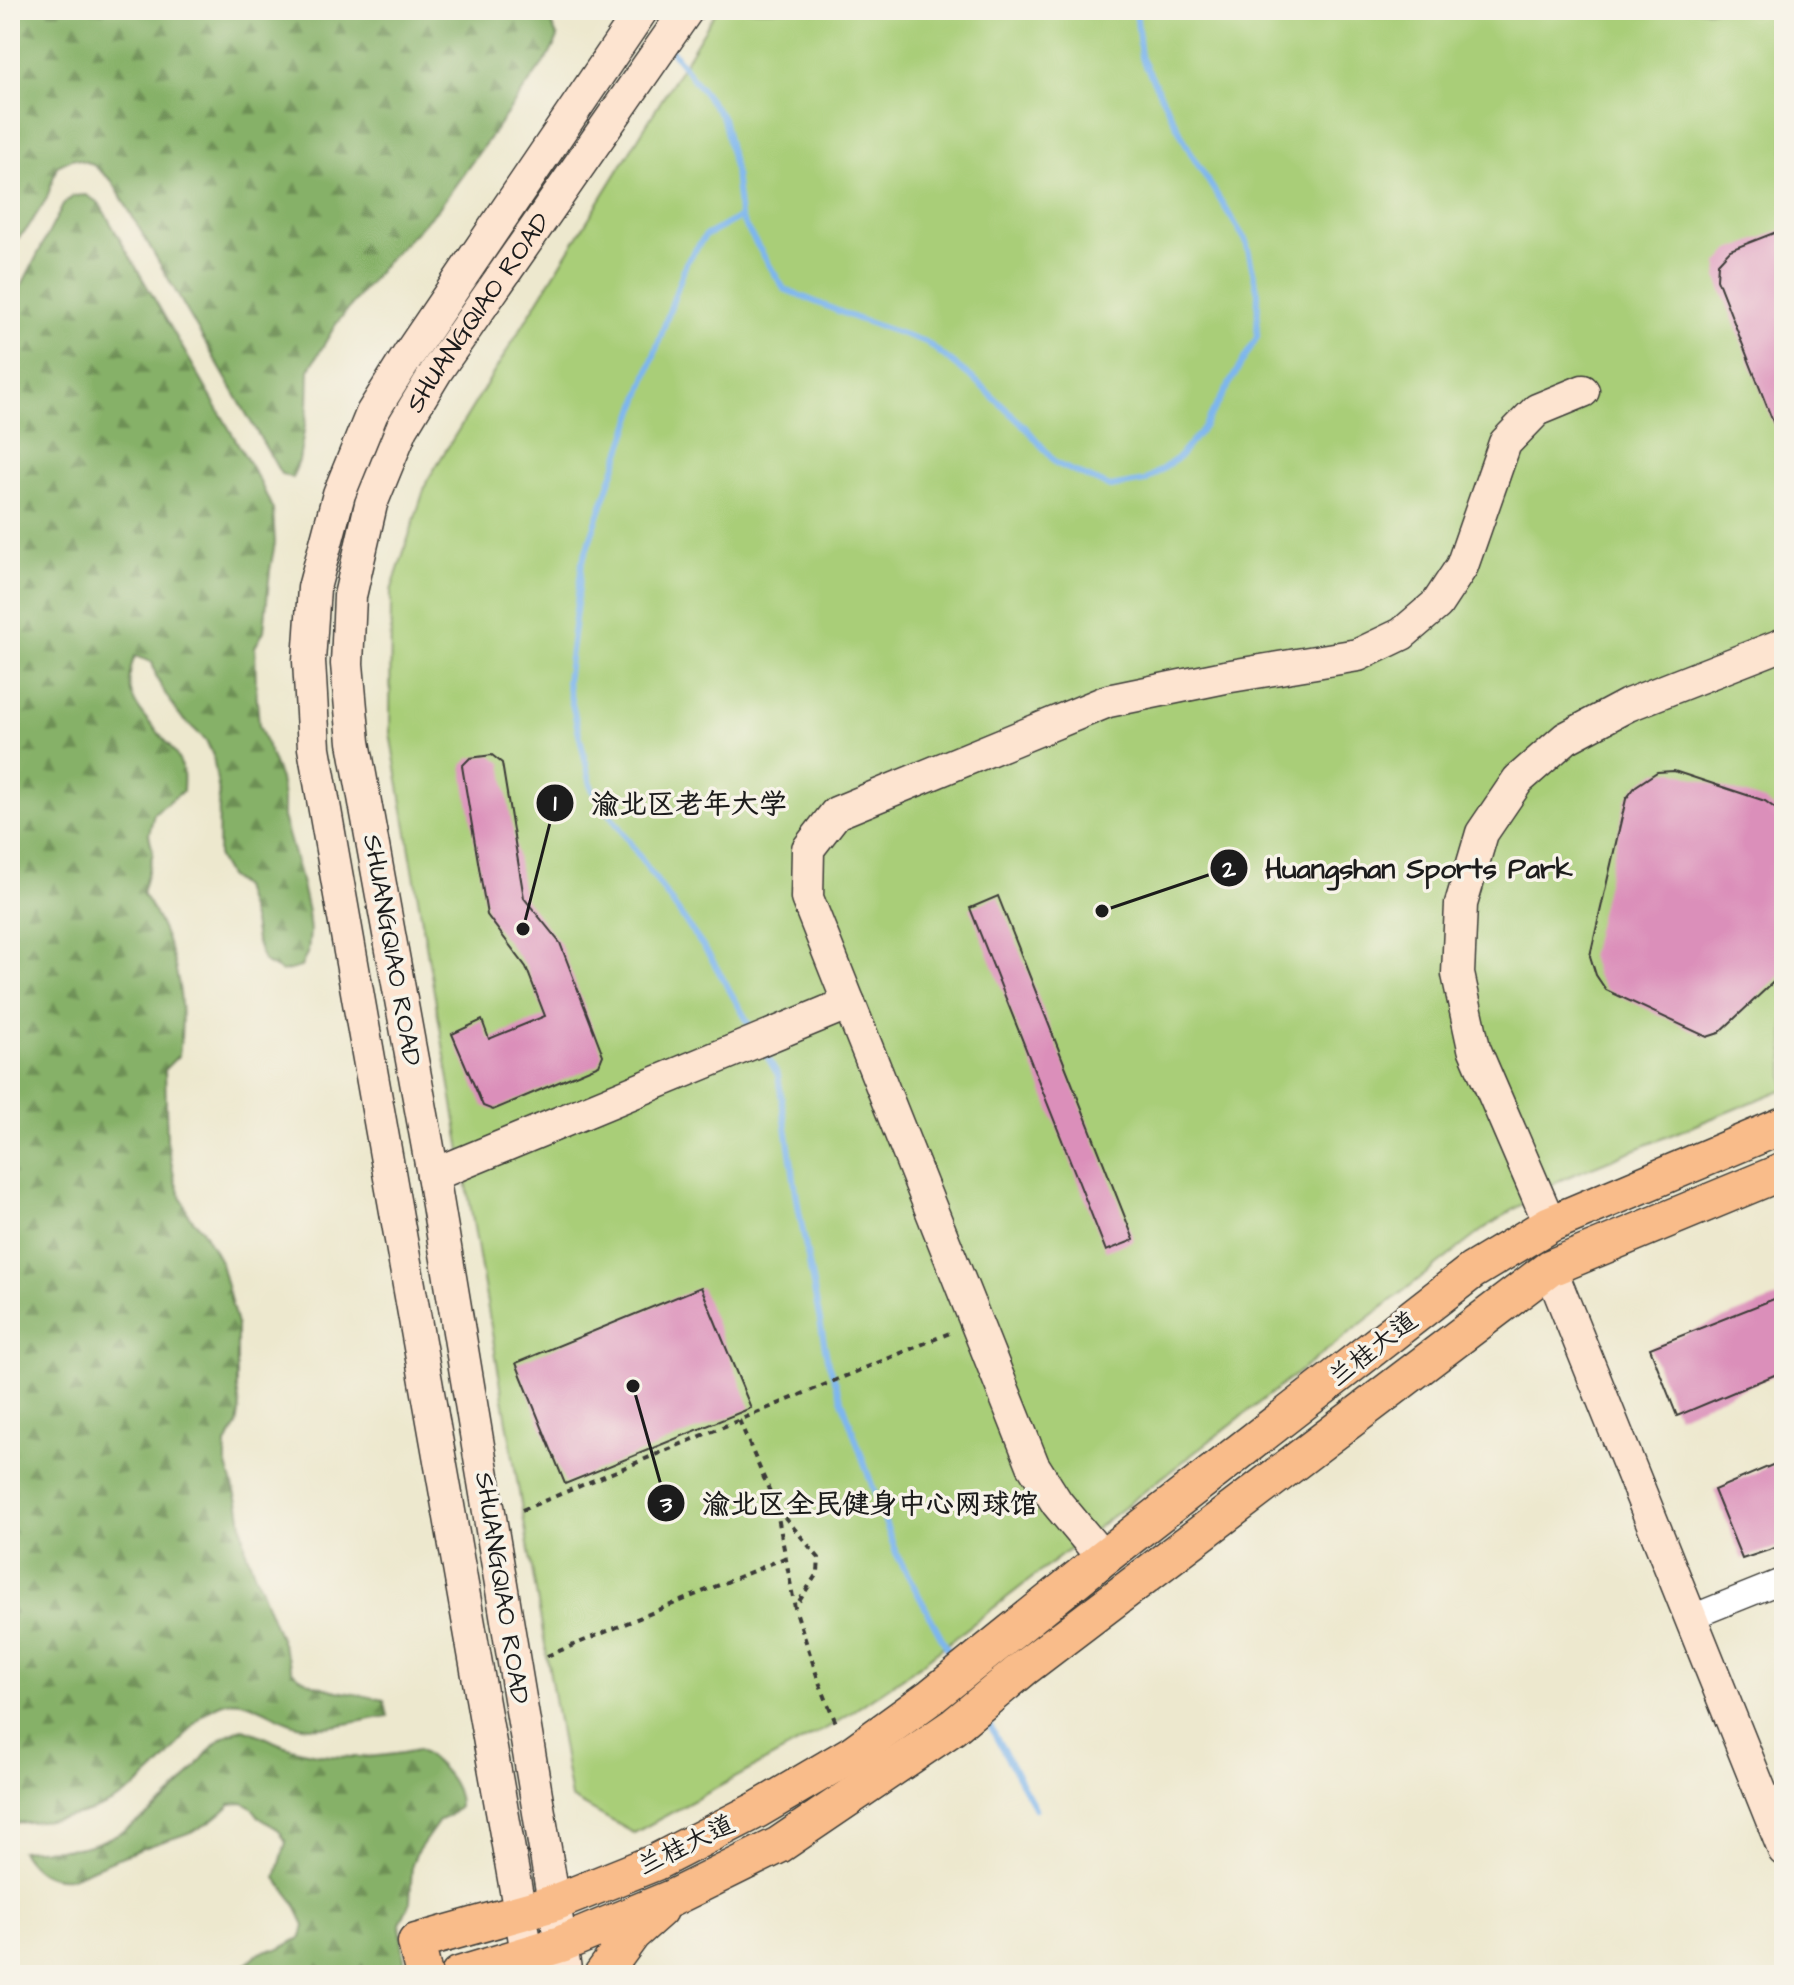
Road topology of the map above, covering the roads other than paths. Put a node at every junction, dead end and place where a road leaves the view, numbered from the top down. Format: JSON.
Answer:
{"nodes":[{"id":1,"x":642,"y":10,"type":"edge"},
{"id":2,"x":687,"y":10,"type":"edge"},
{"id":3,"x":1583,"y":391,"type":"dead end"},
{"id":4,"x":1784,"y":644,"type":"edge"},
{"id":5,"x":849,"y":1003,"type":"junction"},
{"id":6,"x":1784,"y":1125,"type":"edge"},
{"id":7,"x":1784,"y":1171,"type":"edge"},
{"id":8,"x":433,"y":1175,"type":"junction"},
{"id":9,"x":1550,"y":1224,"type":"junction"},
{"id":10,"x":1550,"y":1268,"type":"junction"},
{"id":11,"x":1103,"y":1558,"type":"junction"},
{"id":12,"x":1784,"y":1580,"type":"edge"},
{"id":13,"x":1692,"y":1617,"type":"junction"},
{"id":14,"x":1784,"y":1850,"type":"edge"},
{"id":15,"x":672,"y":1898,"type":"junction"},
{"id":16,"x":554,"y":1903,"type":"junction"},
{"id":17,"x":520,"y":1912,"type":"junction"},
{"id":18,"x":420,"y":1958,"type":"edge"},
{"id":19,"x":546,"y":1962,"type":"edge"},
{"id":20,"x":459,"y":1975,"type":"edge"},
{"id":21,"x":602,"y":1975,"type":"edge"}],
"edges":[{"from":1,"to":17,"type":"main road","name":"SHUANGQIAO ROAD"},
{"from":2,"to":8,"type":"main road","name":"SHUANGQIAO ROAD"},
{"from":3,"to":5,"type":"main road"},
{"from":4,"to":9,"type":"main road"},
{"from":5,"to":8,"type":"main road"},
{"from":5,"to":11,"type":"main road"},
{"from":6,"to":9,"type":"main road","name":"兰桂大道"},
{"from":7,"to":10,"type":"main road","name":"兰桂大道"},
{"from":8,"to":16,"type":"main road","name":"SHUANGQIAO ROAD"},
{"from":9,"to":11,"type":"main road","name":"兰桂大道"},
{"from":10,"to":13,"type":"main road"},
{"from":10,"to":15,"type":"main road","name":"兰桂大道"},
{"from":11,"to":16,"type":"main road","name":"兰桂大道"},
{"from":12,"to":13,"type":"street"},
{"from":13,"to":14,"type":"main road"},
{"from":15,"to":19,"type":"main road","name":"兰桂大道"},
{"from":15,"to":21,"type":"main road"},
{"from":16,"to":17,"type":"main road","name":"兰桂大道"},
{"from":16,"to":19,"type":"main road","name":"SHUANGQIAO ROAD"},
{"from":17,"to":18,"type":"main road","name":"兰桂大道"},
{"from":17,"to":19,"type":"main road","name":"SHUANGQIAO ROAD"},
{"from":19,"to":20,"type":"main road","name":"兰桂大道"}]}
